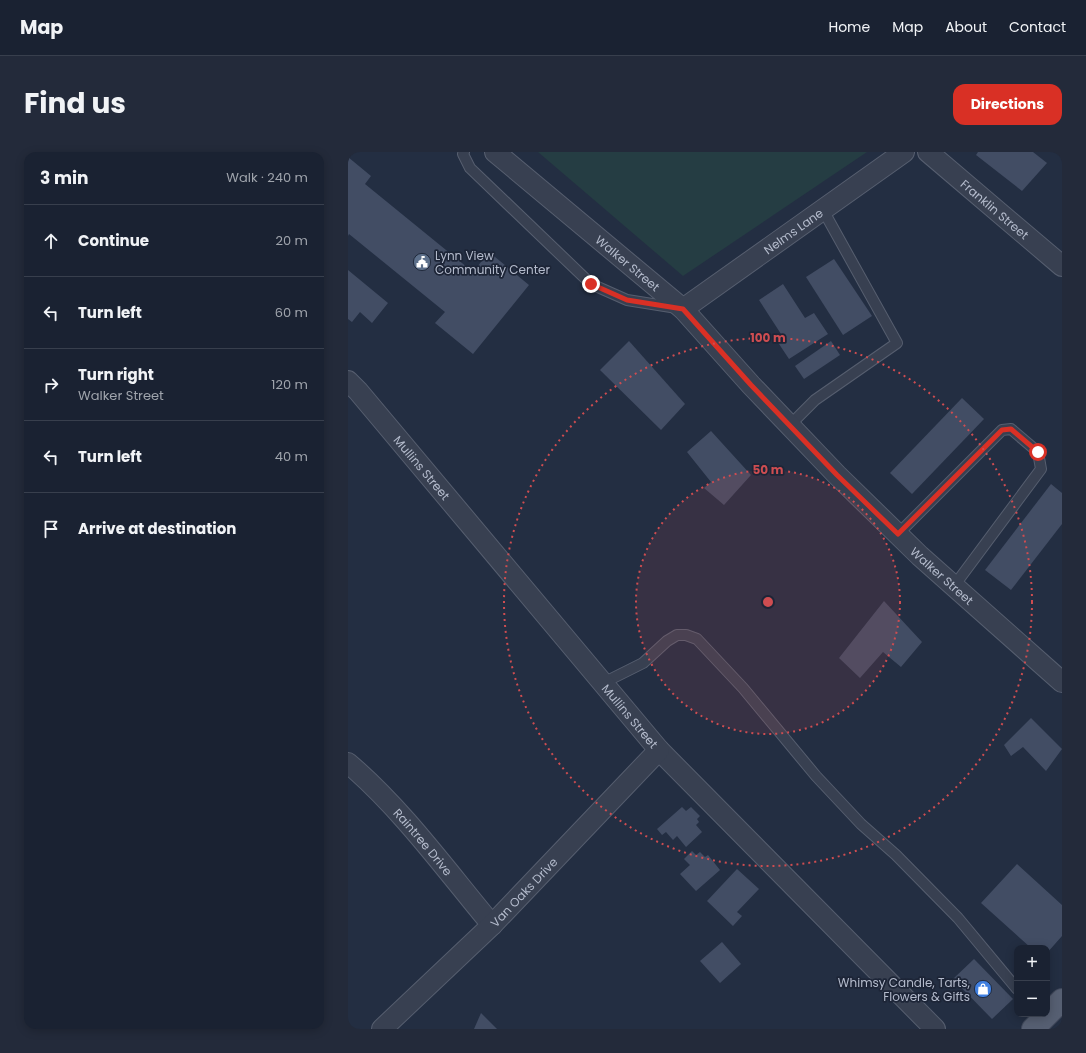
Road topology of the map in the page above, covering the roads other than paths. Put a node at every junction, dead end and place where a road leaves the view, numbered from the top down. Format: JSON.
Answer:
{"nodes":[{"id":1,"x":464,"y":152,"type":"edge"},
{"id":2,"x":495,"y":152,"type":"edge"},
{"id":3,"x":904,"y":152,"type":"edge"},
{"id":4,"x":928,"y":152,"type":"edge"},
{"id":5,"x":823,"y":210,"type":"junction"},
{"id":6,"x":1062,"y":266,"type":"edge"},
{"id":7,"x":683,"y":309,"type":"junction"},
{"id":8,"x":348,"y":381,"type":"edge"},
{"id":9,"x":790,"y":425,"type":"junction"},
{"id":10,"x":898,"y":534,"type":"junction"},
{"id":11,"x":954,"y":586,"type":"junction"},
{"id":12,"x":1062,"y":682,"type":"edge"},
{"id":13,"x":602,"y":683,"type":"junction"},
{"id":14,"x":659,"y":750,"type":"junction"},
{"id":15,"x":348,"y":763,"type":"edge"},
{"id":16,"x":492,"y":925,"type":"junction"},
{"id":17,"x":1014,"y":985,"type":"edge"},
{"id":18,"x":1062,"y":1000,"type":"edge"},
{"id":19,"x":1041,"y":1023,"type":"edge"},
{"id":20,"x":382,"y":1029,"type":"edge"},
{"id":21,"x":935,"y":1029,"type":"edge"}],
"edges":[{"from":1,"to":7,"type":"lane"},
{"from":2,"to":7,"type":"street","name":"Walker Street"},
{"from":3,"to":5,"type":"street","name":"Nelms Lane"},
{"from":4,"to":6,"type":"street","name":"Franklin Street"},
{"from":5,"to":7,"type":"street","name":"Nelms Lane"},
{"from":5,"to":9,"type":"lane"},
{"from":7,"to":9,"type":"street","name":"Walker Street"},
{"from":8,"to":13,"type":"street","name":"Mullins Street"},
{"from":9,"to":10,"type":"street","name":"Walker Street"},
{"from":10,"to":11,"type":"street","name":"Walker Street"},
{"from":10,"to":11,"type":"lane"},
{"from":11,"to":12,"type":"street","name":"Walker Street"},
{"from":13,"to":14,"type":"street","name":"Mullins Street"},
{"from":13,"to":17,"type":"lane"},
{"from":14,"to":16,"type":"street","name":"Van Oaks Drive"},
{"from":14,"to":21,"type":"street","name":"Mullins Street"},
{"from":15,"to":16,"type":"street","name":"Raintree Drive"},
{"from":16,"to":20,"type":"street","name":"Van Oaks Drive"},
{"from":18,"to":19,"type":"main road"}]}
